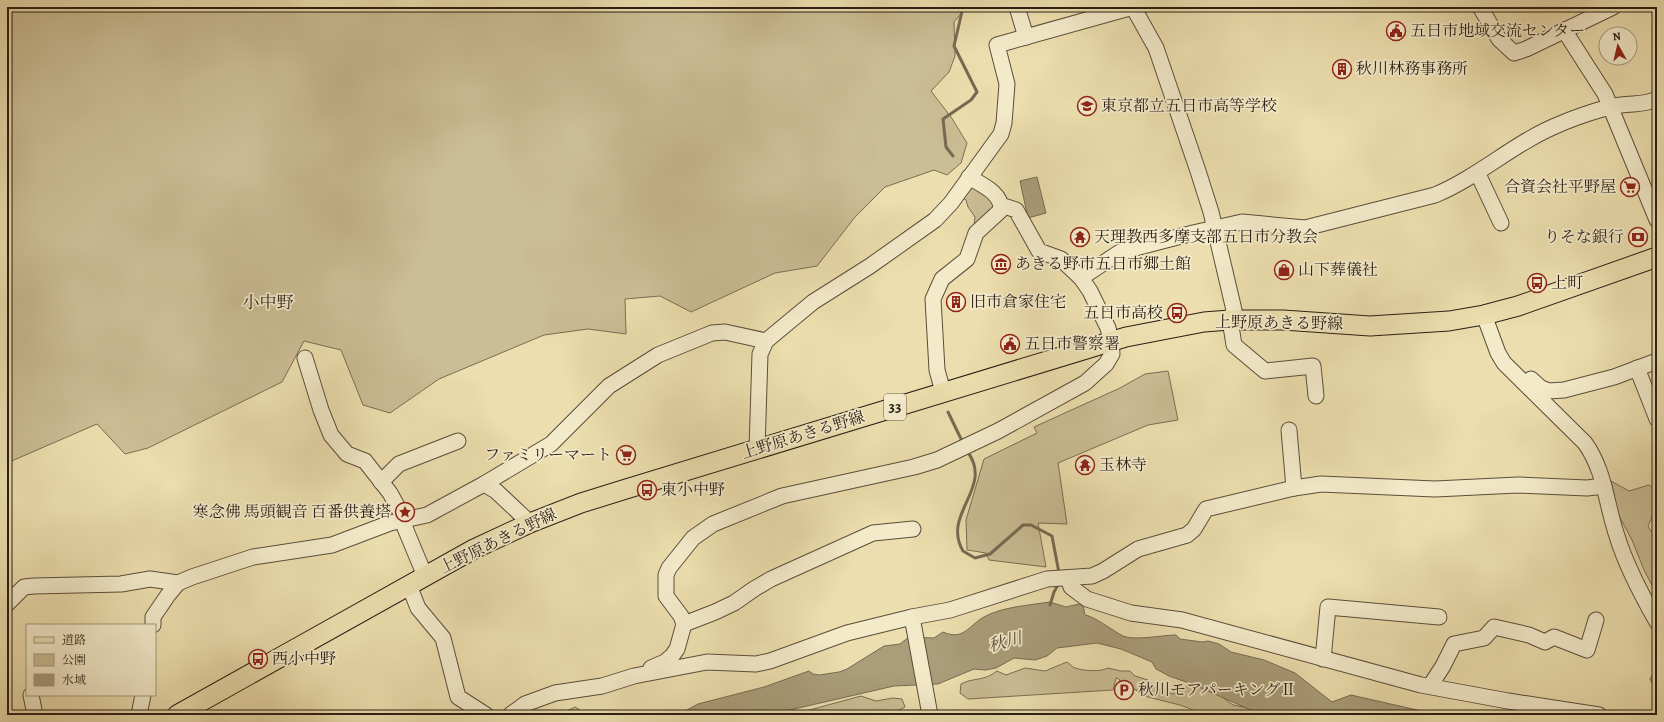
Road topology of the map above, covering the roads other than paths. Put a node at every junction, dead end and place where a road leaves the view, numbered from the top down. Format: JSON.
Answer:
{"nodes":[{"id":1,"x":1017,"y":7,"type":"edge"},
{"id":2,"x":1133,"y":7,"type":"edge"},
{"id":3,"x":1480,"y":7,"type":"edge"},
{"id":4,"x":1613,"y":7,"type":"edge"},
{"id":5,"x":1564,"y":30,"type":"junction"},
{"id":6,"x":1026,"y":36,"type":"junction"},
{"id":7,"x":1657,"y":99,"type":"edge"},
{"id":8,"x":1611,"y":107,"type":"junction"},
{"id":9,"x":1478,"y":174,"type":"junction"},
{"id":10,"x":969,"y":177,"type":"junction"},
{"id":11,"x":1002,"y":205,"type":"junction"},
{"id":12,"x":1657,"y":220,"type":"edge"},
{"id":13,"x":1501,"y":222,"type":"dead end"},
{"id":14,"x":1215,"y":228,"type":"junction"},
{"id":15,"x":1657,"y":257,"type":"edge"},
{"id":16,"x":1081,"y":278,"type":"junction"},
{"id":17,"x":1484,"y":315,"type":"junction"},
{"id":18,"x":1230,"y":320,"type":"junction"},
{"id":19,"x":1111,"y":340,"type":"junction"},
{"id":20,"x":766,"y":341,"type":"junction"},
{"id":21,"x":305,"y":358,"type":"dead end"},
{"id":22,"x":1657,"y":361,"type":"edge"},
{"id":23,"x":1636,"y":368,"type":"junction"},
{"id":24,"x":1511,"y":370,"type":"junction"},
{"id":25,"x":943,"y":392,"type":"junction"},
{"id":26,"x":1316,"y":396,"type":"dead end"},
{"id":27,"x":1657,"y":419,"type":"edge"},
{"id":28,"x":1289,"y":430,"type":"dead end"},
{"id":29,"x":458,"y":441,"type":"dead end"},
{"id":30,"x":757,"y":448,"type":"junction"},
{"id":31,"x":381,"y":482,"type":"junction"},
{"id":32,"x":484,"y":484,"type":"junction"},
{"id":33,"x":1604,"y":486,"type":"junction"},
{"id":34,"x":1294,"y":488,"type":"junction"},
{"id":35,"x":403,"y":520,"type":"junction"},
{"id":36,"x":530,"y":523,"type":"junction"},
{"id":37,"x":913,"y":529,"type":"dead end"},
{"id":38,"x":1064,"y":578,"type":"junction"},
{"id":39,"x":417,"y":581,"type":"junction"},
{"id":40,"x":178,"y":583,"type":"junction"},
{"id":41,"x":7,"y":604,"type":"edge"},
{"id":42,"x":1439,"y":617,"type":"dead end"},
{"id":43,"x":912,"y":620,"type":"junction"},
{"id":44,"x":1596,"y":620,"type":"dead end"},
{"id":45,"x":1657,"y":622,"type":"edge"},
{"id":46,"x":153,"y":624,"type":"edge"},
{"id":47,"x":684,"y":624,"type":"junction"},
{"id":48,"x":1323,"y":659,"type":"junction"},
{"id":49,"x":647,"y":674,"type":"junction"},
{"id":50,"x":1430,"y":686,"type":"junction"},
{"id":51,"x":31,"y":696,"type":"edge"},
{"id":52,"x":142,"y":696,"type":"edge"},
{"id":53,"x":929,"y":709,"type":"edge"},
{"id":54,"x":35,"y":715,"type":"edge"},
{"id":55,"x":139,"y":715,"type":"edge"},
{"id":56,"x":177,"y":715,"type":"edge"},
{"id":57,"x":486,"y":715,"type":"edge"},
{"id":58,"x":510,"y":715,"type":"edge"},
{"id":59,"x":1599,"y":715,"type":"edge"}],
"edges":[{"from":1,"to":6,"type":"street"},
{"from":2,"to":6,"type":"street"},
{"from":2,"to":14,"type":"street"},
{"from":3,"to":5,"type":"street"},
{"from":4,"to":5,"type":"street"},
{"from":5,"to":8,"type":"street"},
{"from":6,"to":10,"type":"street"},
{"from":7,"to":8,"type":"street"},
{"from":8,"to":9,"type":"street"},
{"from":8,"to":12,"type":"street"},
{"from":9,"to":13,"type":"street"},
{"from":9,"to":14,"type":"street"},
{"from":10,"to":11,"type":"street"},
{"from":10,"to":20,"type":"street"},
{"from":11,"to":16,"type":"street"},
{"from":11,"to":25,"type":"street"},
{"from":14,"to":16,"type":"street"},
{"from":14,"to":18,"type":"street"},
{"from":15,"to":17,"type":"main road","name":"上野原あきる野線","number":"33"},
{"from":16,"to":19,"type":"street"},
{"from":17,"to":18,"type":"main road","name":"上野原あきる野線","number":"33"},
{"from":17,"to":24,"type":"street"},
{"from":18,"to":19,"type":"main road","name":"上野原あきる野線","number":"33"},
{"from":18,"to":26,"type":"street"},
{"from":19,"to":25,"type":"main road","name":"上野原あきる野線","number":"33"},
{"from":19,"to":47,"type":"street"},
{"from":20,"to":30,"type":"street"},
{"from":20,"to":32,"type":"street"},
{"from":21,"to":31,"type":"street"},
{"from":22,"to":23,"type":"street"},
{"from":23,"to":24,"type":"street"},
{"from":23,"to":27,"type":"street"},
{"from":24,"to":33,"type":"street"},
{"from":25,"to":30,"type":"main road","name":"上野原あきる野線","number":"33"},
{"from":28,"to":34,"type":"street"},
{"from":29,"to":31,"type":"street"},
{"from":30,"to":36,"type":"main road","name":"上野原あきる野線","number":"33"},
{"from":31,"to":35,"type":"street"},
{"from":32,"to":35,"type":"street"},
{"from":32,"to":36,"type":"street"},
{"from":33,"to":34,"type":"street"},
{"from":33,"to":45,"type":"street"},
{"from":34,"to":38,"type":"street"},
{"from":35,"to":39,"type":"street"},
{"from":35,"to":40,"type":"street"},
{"from":36,"to":39,"type":"main road","name":"上野原あきる野線","number":"33"},
{"from":37,"to":47,"type":"street"},
{"from":38,"to":43,"type":"street"},
{"from":38,"to":48,"type":"street"},
{"from":39,"to":56,"type":"main road","name":"上野原あきる野線","number":"33"},
{"from":39,"to":57,"type":"street"},
{"from":40,"to":41,"type":"street"},
{"from":40,"to":46,"type":"street"},
{"from":42,"to":48,"type":"street"},
{"from":43,"to":49,"type":"street"},
{"from":43,"to":53,"type":"street"},
{"from":44,"to":50,"type":"street"},
{"from":47,"to":49,"type":"street"},
{"from":48,"to":50,"type":"street"},
{"from":49,"to":58,"type":"street"},
{"from":50,"to":59,"type":"street"},
{"from":51,"to":54,"type":"street"},
{"from":52,"to":55,"type":"street"}]}
